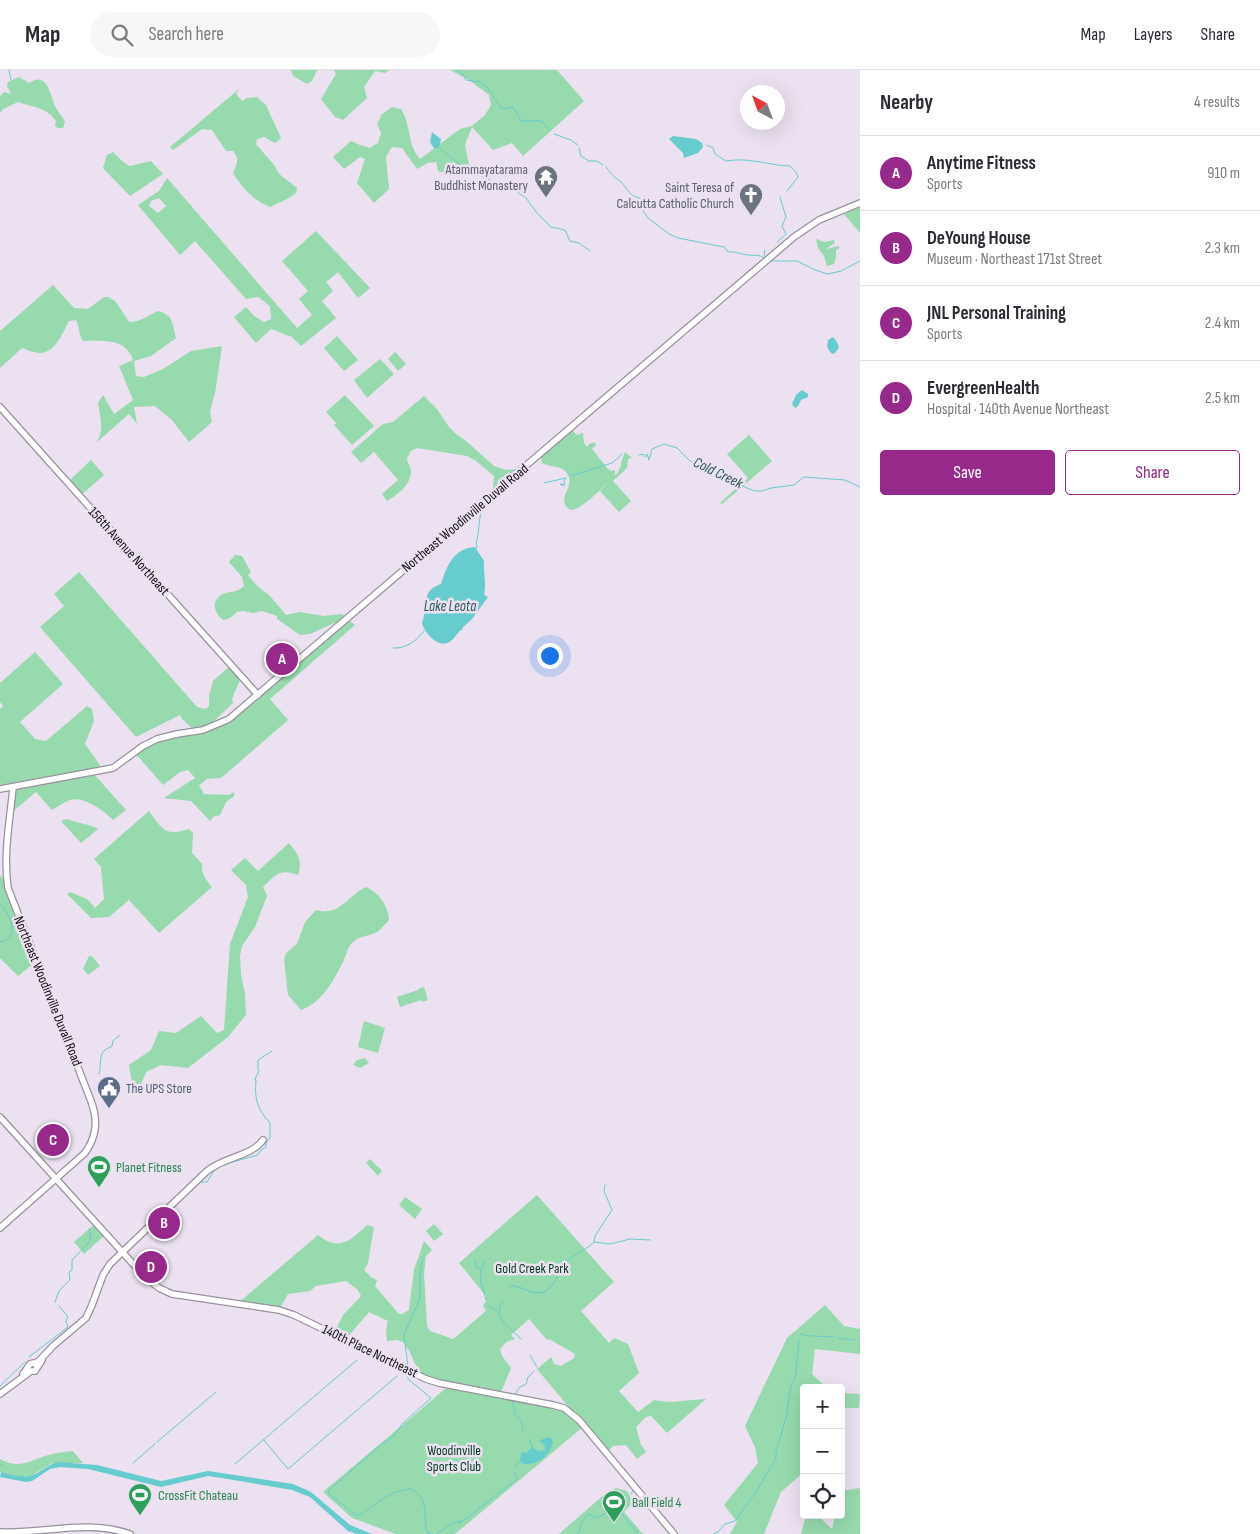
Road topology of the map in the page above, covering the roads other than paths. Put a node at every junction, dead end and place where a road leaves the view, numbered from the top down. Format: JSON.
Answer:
{"nodes":[{"id":1,"x":860,"y":203,"type":"edge"},
{"id":2,"x":0,"y":407,"type":"edge"},
{"id":3,"x":258,"y":696,"type":"junction"},
{"id":4,"x":13,"y":787,"type":"junction"},
{"id":5,"x":0,"y":790,"type":"edge"},
{"id":6,"x":0,"y":1117,"type":"edge"},
{"id":7,"x":263,"y":1140,"type":"dead end"},
{"id":8,"x":57,"y":1180,"type":"junction"},
{"id":9,"x":0,"y":1228,"type":"edge"},
{"id":10,"x":122,"y":1252,"type":"junction"},
{"id":11,"x":0,"y":1392,"type":"edge"},
{"id":12,"x":0,"y":1532,"type":"edge"},
{"id":13,"x":130,"y":1534,"type":"edge"},
{"id":14,"x":674,"y":1534,"type":"edge"}],
"edges":[{"from":1,"to":3,"type":"main road","name":"Northeast Woodinville Duvall Road"},
{"from":2,"to":3,"type":"main road","name":"156th Avenue Northeast"},
{"from":3,"to":4,"type":"main road","name":"Northeast Woodinville Duvall Road"},
{"from":4,"to":5,"type":"main road","name":"Northeast Woodinville Duvall Road"},
{"from":4,"to":8,"type":"main road","name":"Northeast Woodinville Duvall Road"},
{"from":6,"to":8,"type":"main road","name":"140th Place Northeast"},
{"from":7,"to":10,"type":"main road"},
{"from":8,"to":9,"type":"main road","name":"Northeast Woodinville Duvall Road"},
{"from":8,"to":10,"type":"main road","name":"140th Place Northeast"},
{"from":10,"to":11,"type":"main road"},
{"from":10,"to":14,"type":"main road","name":"140th Place Northeast"},
{"from":12,"to":13,"type":"main road"}]}
